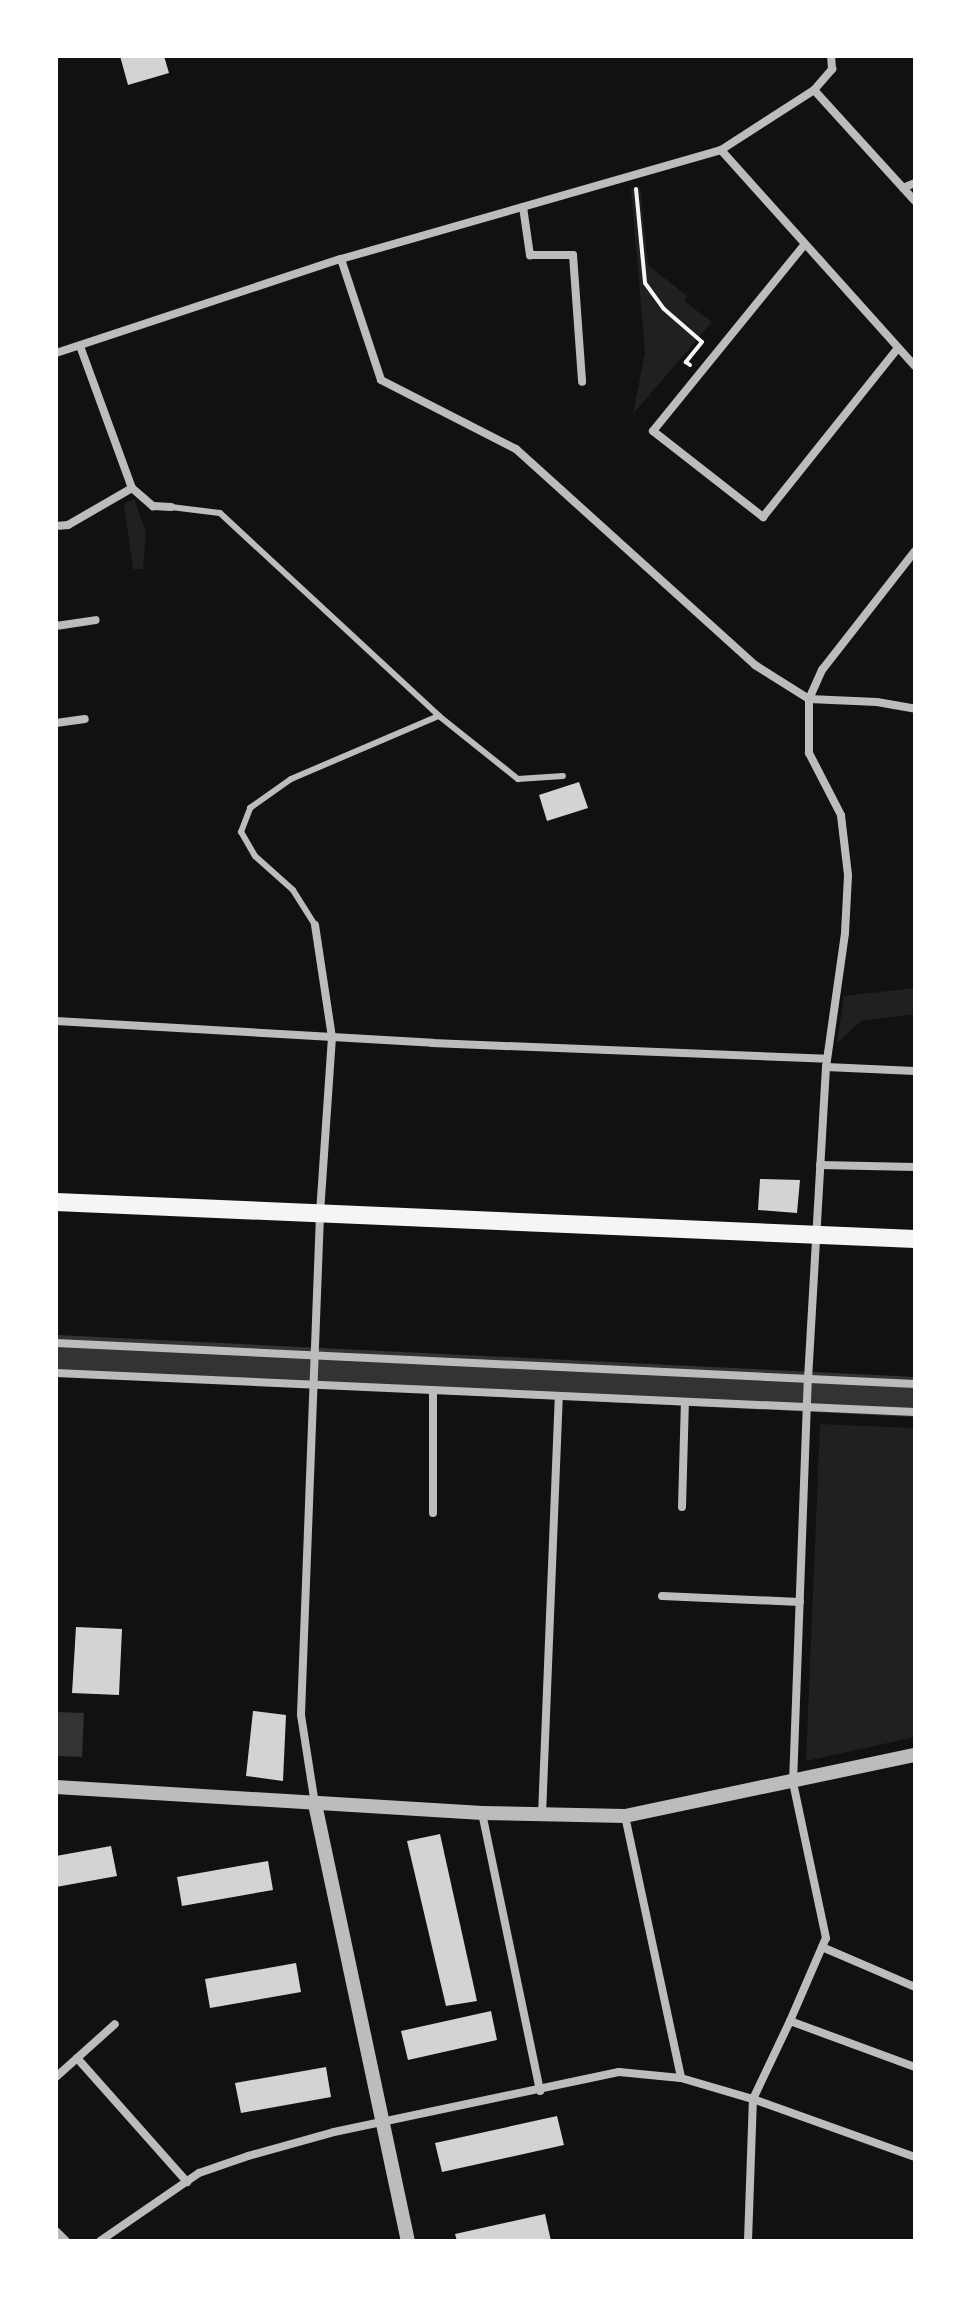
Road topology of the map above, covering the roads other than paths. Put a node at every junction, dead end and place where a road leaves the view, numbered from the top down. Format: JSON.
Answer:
{"nodes":[{"id":1,"x":831,"y":56,"type":"edge"},
{"id":2,"x":814,"y":90,"type":"junction"},
{"id":3,"x":721,"y":150,"type":"junction"},
{"id":4,"x":915,"y":183,"type":"edge"},
{"id":5,"x":903,"y":188,"type":"junction"},
{"id":6,"x":915,"y":201,"type":"edge"},
{"id":7,"x":523,"y":207,"type":"junction"},
{"id":8,"x":805,"y":244,"type":"junction"},
{"id":9,"x":341,"y":259,"type":"junction"},
{"id":10,"x":80,"y":346,"type":"junction"},
{"id":11,"x":898,"y":348,"type":"junction"},
{"id":12,"x":56,"y":353,"type":"edge"},
{"id":13,"x":915,"y":366,"type":"edge"},
{"id":14,"x":582,"y":382,"type":"dead end"},
{"id":15,"x":132,"y":488,"type":"junction"},
{"id":16,"x":171,"y":507,"type":"joint"},
{"id":17,"x":56,"y":526,"type":"edge"},
{"id":18,"x":915,"y":551,"type":"edge"},
{"id":19,"x":96,"y":620,"type":"dead end"},
{"id":20,"x":56,"y":626,"type":"edge"},
{"id":21,"x":809,"y":699,"type":"junction"},
{"id":22,"x":915,"y":709,"type":"edge"},
{"id":23,"x":439,"y":716,"type":"junction"},
{"id":24,"x":85,"y":719,"type":"dead end"},
{"id":25,"x":56,"y":723,"type":"edge"},
{"id":26,"x":563,"y":776,"type":"dead end"},
{"id":27,"x":315,"y":925,"type":"joint"},
{"id":28,"x":56,"y":1021,"type":"edge"},
{"id":29,"x":332,"y":1037,"type":"junction"},
{"id":30,"x":826,"y":1063,"type":"junction"},
{"id":31,"x":915,"y":1071,"type":"edge"},
{"id":32,"x":820,"y":1165,"type":"junction"},
{"id":33,"x":915,"y":1167,"type":"edge"},
{"id":34,"x":56,"y":1202,"type":"edge"},
{"id":35,"x":320,"y":1215,"type":"junction"},
{"id":36,"x":816,"y":1234,"type":"junction"},
{"id":37,"x":915,"y":1239,"type":"edge"},
{"id":38,"x":56,"y":1343,"type":"edge"},
{"id":39,"x":315,"y":1358,"type":"junction"},
{"id":40,"x":56,"y":1373,"type":"edge"},
{"id":41,"x":808,"y":1380,"type":"junction"},
{"id":42,"x":315,"y":1381,"type":"junction"},
{"id":43,"x":915,"y":1384,"type":"edge"},
{"id":44,"x":433,"y":1391,"type":"junction"},
{"id":45,"x":559,"y":1398,"type":"junction"},
{"id":46,"x":685,"y":1402,"type":"junction"},
{"id":47,"x":807,"y":1406,"type":"junction"},
{"id":48,"x":915,"y":1412,"type":"edge"},
{"id":49,"x":682,"y":1507,"type":"dead end"},
{"id":50,"x":433,"y":1513,"type":"dead end"},
{"id":51,"x":662,"y":1596,"type":"dead end"},
{"id":52,"x":800,"y":1602,"type":"junction"},
{"id":53,"x":915,"y":1755,"type":"edge"},
{"id":54,"x":793,"y":1783,"type":"junction"},
{"id":55,"x":56,"y":1787,"type":"edge"},
{"id":56,"x":315,"y":1804,"type":"junction"},
{"id":57,"x":482,"y":1813,"type":"junction"},
{"id":58,"x":542,"y":1815,"type":"junction"},
{"id":59,"x":625,"y":1816,"type":"junction"},
{"id":60,"x":822,"y":1947,"type":"junction"},
{"id":61,"x":915,"y":1987,"type":"edge"},
{"id":62,"x":790,"y":2021,"type":"junction"},
{"id":63,"x":115,"y":2024,"type":"dead end"},
{"id":64,"x":77,"y":2058,"type":"junction"},
{"id":65,"x":915,"y":2067,"type":"edge"},
{"id":66,"x":56,"y":2077,"type":"edge"},
{"id":67,"x":681,"y":2078,"type":"junction"},
{"id":68,"x":540,"y":2091,"type":"junction"},
{"id":69,"x":753,"y":2099,"type":"junction"},
{"id":70,"x":383,"y":2122,"type":"junction"},
{"id":71,"x":915,"y":2157,"type":"edge"},
{"id":72,"x":187,"y":2182,"type":"junction"},
{"id":73,"x":56,"y":2231,"type":"edge"},
{"id":74,"x":66,"y":2241,"type":"edge"},
{"id":75,"x":100,"y":2241,"type":"edge"},
{"id":76,"x":408,"y":2241,"type":"edge"},
{"id":77,"x":748,"y":2241,"type":"edge"}],
"edges":[{"from":1,"to":2,"type":"street"},
{"from":2,"to":3,"type":"street"},
{"from":2,"to":5,"type":"street"},
{"from":3,"to":7,"type":"street"},
{"from":3,"to":8,"type":"street"},
{"from":4,"to":5,"type":"street"},
{"from":5,"to":6,"type":"street"},
{"from":7,"to":9,"type":"street"},
{"from":7,"to":14,"type":"street"},
{"from":8,"to":11,"type":"street"},
{"from":8,"to":11,"type":"street"},
{"from":9,"to":10,"type":"street"},
{"from":9,"to":21,"type":"street"},
{"from":10,"to":12,"type":"street"},
{"from":10,"to":15,"type":"street"},
{"from":11,"to":13,"type":"street"},
{"from":15,"to":16,"type":"street"},
{"from":15,"to":17,"type":"street"},
{"from":16,"to":23,"type":"lane"},
{"from":18,"to":21,"type":"street"},
{"from":19,"to":20,"type":"street"},
{"from":21,"to":22,"type":"street"},
{"from":21,"to":30,"type":"street"},
{"from":23,"to":26,"type":"lane"},
{"from":23,"to":27,"type":"lane"},
{"from":24,"to":25,"type":"street"},
{"from":27,"to":29,"type":"street"},
{"from":28,"to":29,"type":"street"},
{"from":29,"to":30,"type":"street"},
{"from":29,"to":35,"type":"street"},
{"from":30,"to":31,"type":"street"},
{"from":30,"to":32,"type":"street"},
{"from":32,"to":33,"type":"street"},
{"from":32,"to":36,"type":"street"},
{"from":34,"to":35,"type":"main road"},
{"from":35,"to":36,"type":"main road"},
{"from":35,"to":39,"type":"street"},
{"from":36,"to":37,"type":"main road"},
{"from":36,"to":41,"type":"street"},
{"from":38,"to":39,"type":"street"},
{"from":39,"to":41,"type":"street"},
{"from":39,"to":42,"type":"street"},
{"from":40,"to":42,"type":"street"},
{"from":41,"to":43,"type":"street"},
{"from":41,"to":47,"type":"street"},
{"from":42,"to":44,"type":"street"},
{"from":42,"to":56,"type":"street"},
{"from":44,"to":45,"type":"street"},
{"from":44,"to":50,"type":"street"},
{"from":45,"to":46,"type":"street"},
{"from":45,"to":58,"type":"street"},
{"from":46,"to":47,"type":"street"},
{"from":46,"to":49,"type":"street"},
{"from":47,"to":48,"type":"street"},
{"from":47,"to":52,"type":"street"},
{"from":51,"to":52,"type":"street"},
{"from":52,"to":54,"type":"street"},
{"from":53,"to":54,"type":"street"},
{"from":54,"to":59,"type":"street"},
{"from":54,"to":60,"type":"street"},
{"from":55,"to":56,"type":"street"},
{"from":56,"to":57,"type":"street"},
{"from":56,"to":70,"type":"street"},
{"from":57,"to":58,"type":"street"},
{"from":57,"to":68,"type":"street"},
{"from":58,"to":59,"type":"street"},
{"from":59,"to":67,"type":"street"},
{"from":60,"to":61,"type":"street"},
{"from":60,"to":62,"type":"street"},
{"from":62,"to":65,"type":"street"},
{"from":62,"to":69,"type":"street"},
{"from":63,"to":64,"type":"street"},
{"from":64,"to":66,"type":"street"},
{"from":64,"to":72,"type":"street"},
{"from":67,"to":68,"type":"street"},
{"from":67,"to":69,"type":"street"},
{"from":68,"to":70,"type":"street"},
{"from":69,"to":71,"type":"street"},
{"from":69,"to":77,"type":"street"},
{"from":70,"to":72,"type":"street"},
{"from":70,"to":76,"type":"street"},
{"from":72,"to":75,"type":"street"},
{"from":73,"to":74,"type":"street"}]}
